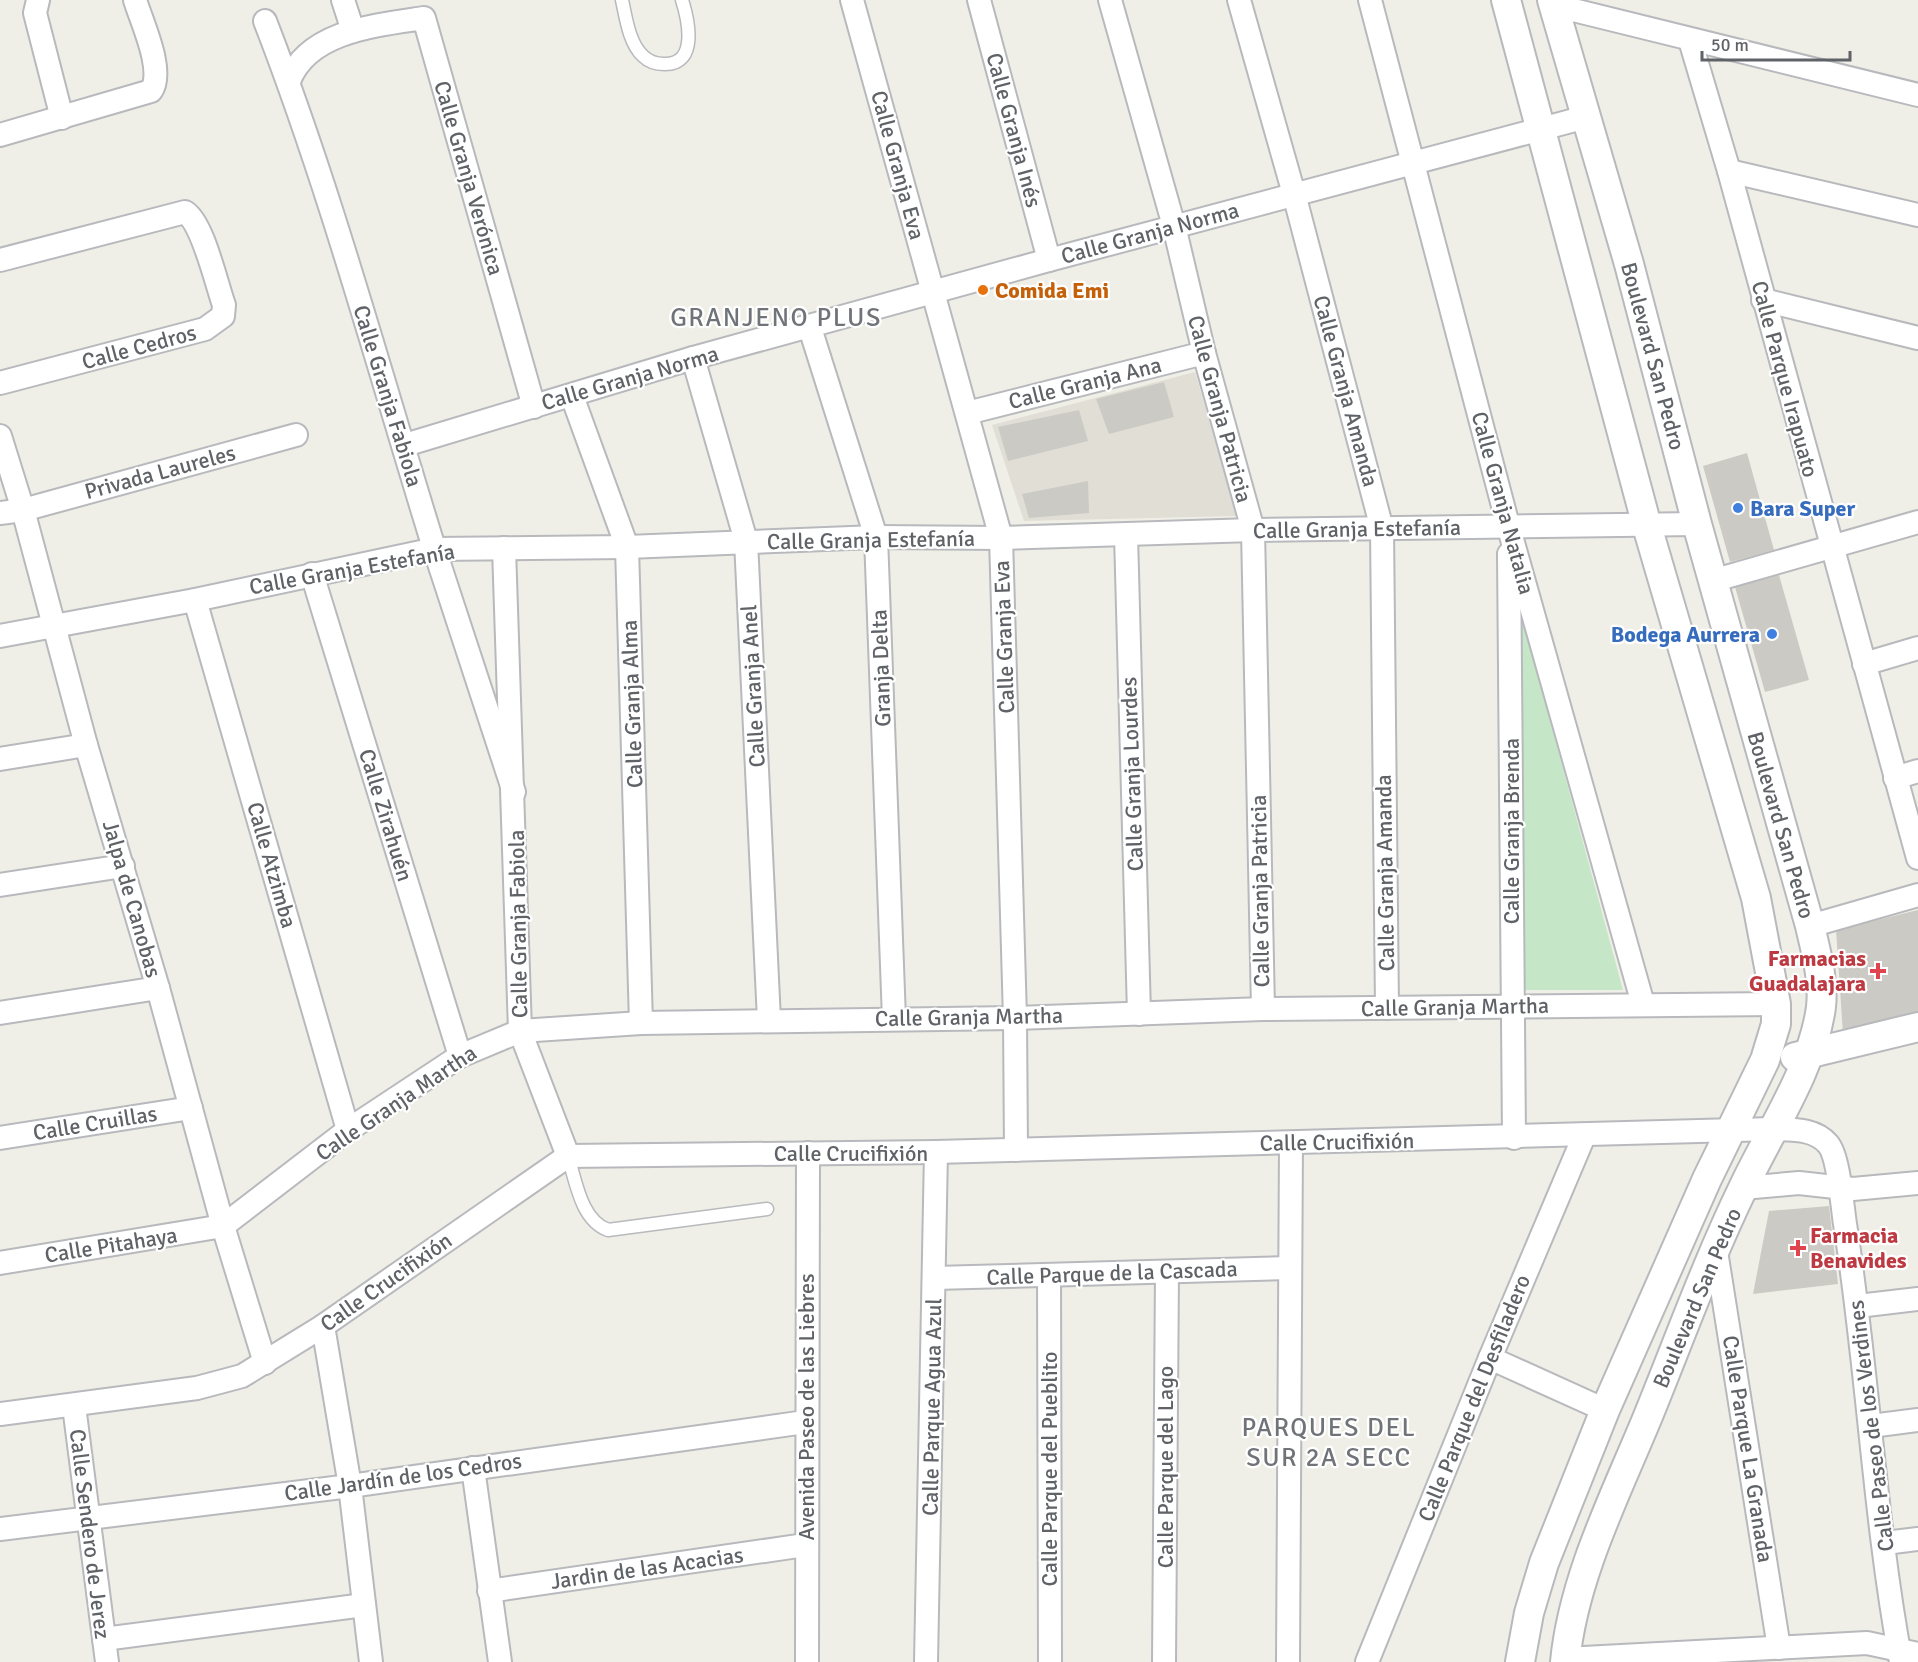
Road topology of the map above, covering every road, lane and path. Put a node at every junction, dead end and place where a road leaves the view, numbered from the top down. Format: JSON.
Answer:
{"nodes":[{"id":1,"x":38,"y":0,"type":"edge"},
{"id":2,"x":135,"y":0,"type":"edge"},
{"id":3,"x":343,"y":0,"type":"edge"},
{"id":4,"x":622,"y":0,"type":"edge"},
{"id":5,"x":682,"y":0,"type":"edge"},
{"id":6,"x":852,"y":0,"type":"edge"},
{"id":7,"x":979,"y":0,"type":"edge"},
{"id":8,"x":1110,"y":0,"type":"edge"},
{"id":9,"x":1239,"y":0,"type":"edge"},
{"id":10,"x":1370,"y":0,"type":"edge"},
{"id":11,"x":1506,"y":0,"type":"edge"},
{"id":12,"x":1552,"y":2,"type":"edge"},
{"id":13,"x":422,"y":9,"type":"edge"},
{"id":14,"x":266,"y":21,"type":"dead end"},
{"id":15,"x":353,"y":31,"type":"junction"},
{"id":16,"x":1690,"y":40,"type":"junction"},
{"id":17,"x":288,"y":81,"type":"junction"},
{"id":18,"x":1918,"y":95,"type":"edge"},
{"id":19,"x":1586,"y":117,"type":"junction"},
{"id":20,"x":62,"y":118,"type":"junction"},
{"id":21,"x":1542,"y":127,"type":"junction"},
{"id":22,"x":0,"y":135,"type":"edge"},
{"id":23,"x":1414,"y":162,"type":"junction"},
{"id":24,"x":1729,"y":171,"type":"junction"},
{"id":25,"x":1294,"y":194,"type":"junction"},
{"id":26,"x":1918,"y":215,"type":"edge"},
{"id":27,"x":1173,"y":226,"type":"junction"},
{"id":28,"x":0,"y":260,"type":"edge"},
{"id":29,"x":1049,"y":260,"type":"junction"},
{"id":30,"x":933,"y":292,"type":"junction"},
{"id":31,"x":1763,"y":300,"type":"junction"},
{"id":32,"x":810,"y":328,"type":"junction"},
{"id":33,"x":1918,"y":338,"type":"edge"},
{"id":34,"x":1204,"y":352,"type":"junction"},
{"id":35,"x":693,"y":358,"type":"junction"},
{"id":36,"x":0,"y":383,"type":"edge"},
{"id":37,"x":572,"y":396,"type":"junction"},
{"id":38,"x":534,"y":407,"type":"junction"},
{"id":39,"x":966,"y":413,"type":"junction"},
{"id":40,"x":0,"y":435,"type":"edge"},
{"id":41,"x":296,"y":435,"type":"dead end"},
{"id":42,"x":405,"y":445,"type":"junction"},
{"id":43,"x":23,"y":510,"type":"junction"},
{"id":44,"x":0,"y":513,"type":"edge"},
{"id":45,"x":1918,"y":522,"type":"edge"},
{"id":46,"x":1697,"y":524,"type":"junction"},
{"id":47,"x":1509,"y":525,"type":"junction"},
{"id":48,"x":1647,"y":526,"type":"junction"},
{"id":49,"x":1382,"y":529,"type":"junction"},
{"id":50,"x":1253,"y":531,"type":"junction"},
{"id":51,"x":1126,"y":535,"type":"junction"},
{"id":52,"x":876,"y":537,"type":"junction"},
{"id":53,"x":1001,"y":538,"type":"junction"},
{"id":54,"x":746,"y":541,"type":"junction"},
{"id":55,"x":1830,"y":546,"type":"junction"},
{"id":56,"x":627,"y":547,"type":"junction"},
{"id":57,"x":504,"y":548,"type":"junction"},
{"id":58,"x":435,"y":549,"type":"junction"},
{"id":59,"x":312,"y":574,"type":"junction"},
{"id":60,"x":1712,"y":581,"type":"junction"},
{"id":61,"x":195,"y":600,"type":"junction"},
{"id":62,"x":54,"y":628,"type":"junction"},
{"id":63,"x":0,"y":636,"type":"edge"},
{"id":64,"x":1918,"y":648,"type":"edge"},
{"id":65,"x":1864,"y":664,"type":"junction"},
{"id":66,"x":86,"y":745,"type":"junction"},
{"id":67,"x":0,"y":759,"type":"edge"},
{"id":68,"x":1918,"y":771,"type":"edge"},
{"id":69,"x":1895,"y":778,"type":"junction"},
{"id":70,"x":514,"y":792,"type":"junction"},
{"id":71,"x":1918,"y":858,"type":"edge"},
{"id":72,"x":123,"y":866,"type":"junction"},
{"id":73,"x":0,"y":885,"type":"edge"},
{"id":74,"x":1918,"y":895,"type":"edge"},
{"id":75,"x":1810,"y":926,"type":"junction"},
{"id":76,"x":158,"y":988,"type":"junction"},
{"id":77,"x":1643,"y":1004,"type":"junction"},
{"id":78,"x":1776,"y":1004,"type":"junction"},
{"id":79,"x":1512,"y":1007,"type":"junction"},
{"id":80,"x":1387,"y":1008,"type":"junction"},
{"id":81,"x":1263,"y":1009,"type":"junction"},
{"id":82,"x":0,"y":1013,"type":"edge"},
{"id":83,"x":1139,"y":1014,"type":"junction"},
{"id":84,"x":894,"y":1018,"type":"junction"},
{"id":85,"x":1015,"y":1018,"type":"junction"},
{"id":86,"x":769,"y":1020,"type":"junction"},
{"id":87,"x":642,"y":1023,"type":"junction"},
{"id":88,"x":1918,"y":1027,"type":"edge"},
{"id":89,"x":520,"y":1031,"type":"junction"},
{"id":90,"x":460,"y":1056,"type":"junction"},
{"id":91,"x":1808,"y":1056,"type":"junction"},
{"id":92,"x":1765,"y":1060,"type":"junction"},
{"id":93,"x":191,"y":1108,"type":"junction"},
{"id":94,"x":1773,"y":1129,"type":"junction"},
{"id":95,"x":348,"y":1130,"type":"junction"},
{"id":96,"x":1729,"y":1131,"type":"junction"},
{"id":97,"x":1584,"y":1136,"type":"junction"},
{"id":98,"x":1514,"y":1137,"type":"junction"},
{"id":99,"x":0,"y":1138,"type":"edge"},
{"id":100,"x":1291,"y":1143,"type":"junction"},
{"id":101,"x":1016,"y":1150,"type":"junction"},
{"id":102,"x":936,"y":1152,"type":"junction"},
{"id":103,"x":808,"y":1153,"type":"junction"},
{"id":104,"x":568,"y":1156,"type":"junction"},
{"id":105,"x":1918,"y":1183,"type":"edge"},
{"id":106,"x":1743,"y":1188,"type":"junction"},
{"id":107,"x":1839,"y":1188,"type":"junction"},
{"id":108,"x":767,"y":1209,"type":"dead end"},
{"id":109,"x":223,"y":1226,"type":"junction"},
{"id":110,"x":1716,"y":1251,"type":"junction"},
{"id":111,"x":0,"y":1263,"type":"edge"},
{"id":112,"x":1290,"y":1268,"type":"junction"},
{"id":113,"x":1167,"y":1272,"type":"junction"},
{"id":114,"x":1049,"y":1275,"type":"junction"},
{"id":115,"x":935,"y":1278,"type":"junction"},
{"id":116,"x":1918,"y":1299,"type":"edge"},
{"id":117,"x":1858,"y":1306,"type":"junction"},
{"id":118,"x":323,"y":1326,"type":"junction"},
{"id":119,"x":1490,"y":1358,"type":"junction"},
{"id":120,"x":265,"y":1363,"type":"junction"},
{"id":121,"x":74,"y":1406,"type":"junction"},
{"id":122,"x":1605,"y":1410,"type":"junction"},
{"id":123,"x":0,"y":1414,"type":"edge"},
{"id":124,"x":1918,"y":1420,"type":"edge"},
{"id":125,"x":805,"y":1422,"type":"junction"},
{"id":126,"x":1871,"y":1426,"type":"junction"},
{"id":127,"x":473,"y":1468,"type":"junction"},
{"id":128,"x":350,"y":1486,"type":"junction"},
{"id":129,"x":87,"y":1518,"type":"junction"},
{"id":130,"x":0,"y":1528,"type":"edge"},
{"id":131,"x":1918,"y":1539,"type":"edge"},
{"id":132,"x":1884,"y":1543,"type":"junction"},
{"id":133,"x":805,"y":1545,"type":"junction"},
{"id":134,"x":489,"y":1591,"type":"junction"},
{"id":135,"x":364,"y":1605,"type":"junction"},
{"id":136,"x":104,"y":1639,"type":"junction"},
{"id":137,"x":1779,"y":1648,"type":"junction"},
{"id":138,"x":1906,"y":1655,"type":"edge"},
{"id":139,"x":1565,"y":1661,"type":"edge"},
{"id":140,"x":107,"y":1662,"type":"edge"},
{"id":141,"x":371,"y":1662,"type":"edge"},
{"id":142,"x":500,"y":1662,"type":"edge"},
{"id":143,"x":807,"y":1662,"type":"edge"},
{"id":144,"x":926,"y":1662,"type":"edge"},
{"id":145,"x":1050,"y":1662,"type":"edge"},
{"id":146,"x":1164,"y":1662,"type":"edge"},
{"id":147,"x":1288,"y":1662,"type":"edge"},
{"id":148,"x":1367,"y":1662,"type":"edge"},
{"id":149,"x":1520,"y":1662,"type":"edge"}],
"edges":[{"from":1,"to":20,"type":"street"},
{"from":2,"to":20,"type":"street"},
{"from":3,"to":15,"type":"street"},
{"from":4,"to":5,"type":"lane"},
{"from":6,"to":30,"type":"street","name":"Calle Granja Eva"},
{"from":7,"to":29,"type":"street","name":"Calle Granja Inés"},
{"from":8,"to":27,"type":"street","name":"Calle Granja Patricia"},
{"from":9,"to":25,"type":"street","name":"Calle Granja Amanda"},
{"from":10,"to":23,"type":"street","name":"Calle Granja Natalia"},
{"from":11,"to":21,"type":"street","name":"Boulevard San Pedro"},
{"from":12,"to":16,"type":"street"},
{"from":12,"to":19,"type":"street","name":"Boulevard San Pedro"},
{"from":13,"to":15,"type":"street","name":"Calle Granja Verónica"},
{"from":13,"to":38,"type":"street","name":"Calle Granja Verónica"},
{"from":14,"to":17,"type":"street","name":"Calle Granja Fabiola"},
{"from":15,"to":17,"type":"street"},
{"from":16,"to":18,"type":"street"},
{"from":16,"to":24,"type":"street","name":"Calle Parque Irapuato"},
{"from":17,"to":42,"type":"street","name":"Calle Granja Fabiola"},
{"from":19,"to":21,"type":"street","name":"Calle Granja Norma"},
{"from":19,"to":46,"type":"street","name":"Boulevard San Pedro"},
{"from":20,"to":22,"type":"street"},
{"from":21,"to":23,"type":"street","name":"Calle Granja Norma"},
{"from":21,"to":48,"type":"street","name":"Boulevard San Pedro"},
{"from":23,"to":25,"type":"street","name":"Calle Granja Norma"},
{"from":23,"to":47,"type":"street","name":"Calle Granja Natalia"},
{"from":24,"to":26,"type":"street"},
{"from":24,"to":31,"type":"street","name":"Calle Parque Irapuato"},
{"from":25,"to":27,"type":"street","name":"Calle Granja Norma"},
{"from":25,"to":49,"type":"street","name":"Calle Granja Amanda"},
{"from":27,"to":29,"type":"street","name":"Calle Granja Norma"},
{"from":27,"to":34,"type":"street","name":"Calle Granja Patricia"},
{"from":28,"to":36,"type":"street","name":"Calle Cedros"},
{"from":29,"to":30,"type":"street","name":"Calle Granja Norma"},
{"from":30,"to":32,"type":"street","name":"Calle Granja Norma"},
{"from":30,"to":39,"type":"street","name":"Calle Granja Eva"},
{"from":31,"to":33,"type":"street"},
{"from":31,"to":55,"type":"street","name":"Calle Parque Irapuato"},
{"from":32,"to":35,"type":"street","name":"Calle Granja Norma"},
{"from":32,"to":52,"type":"street","name":"Granja Delta"},
{"from":34,"to":39,"type":"street","name":"Calle Granja Ana"},
{"from":34,"to":50,"type":"street","name":"Calle Granja Patricia"},
{"from":35,"to":37,"type":"street","name":"Calle Granja Norma"},
{"from":35,"to":54,"type":"street","name":"Calle Granja Anel"},
{"from":37,"to":38,"type":"street","name":"Calle Granja Norma"},
{"from":37,"to":56,"type":"street","name":"Calle Granja Alma"},
{"from":38,"to":42,"type":"street","name":"Calle Granja Norma"},
{"from":39,"to":53,"type":"street","name":"Calle Granja Eva"},
{"from":40,"to":43,"type":"street","name":"Jalpa de Canobas"},
{"from":41,"to":43,"type":"street","name":"Privada Laureles"},
{"from":42,"to":58,"type":"street","name":"Calle Granja Fabiola"},
{"from":43,"to":44,"type":"street","name":"Privada Laureles"},
{"from":43,"to":62,"type":"street","name":"Jalpa de Canobas"},
{"from":45,"to":55,"type":"street"},
{"from":46,"to":48,"type":"street","name":"Calle Granja Estefanía"},
{"from":46,"to":60,"type":"street","name":"Boulevard San Pedro"},
{"from":47,"to":48,"type":"street","name":"Calle Granja Estefanía"},
{"from":47,"to":49,"type":"street","name":"Calle Granja Estefanía"},
{"from":47,"to":77,"type":"street","name":"Calle Granja Natalia"},
{"from":47,"to":79,"type":"street","name":"Calle Granja Brenda"},
{"from":48,"to":78,"type":"street","name":"Boulevard San Pedro"},
{"from":49,"to":50,"type":"street","name":"Calle Granja Estefanía"},
{"from":49,"to":80,"type":"street","name":"Calle Granja Amanda"},
{"from":50,"to":51,"type":"street","name":"Calle Granja Estefanía"},
{"from":50,"to":81,"type":"street","name":"Calle Granja Patricia"},
{"from":51,"to":53,"type":"street","name":"Calle Granja Estefanía"},
{"from":51,"to":83,"type":"street","name":"Calle Granja Lourdes"},
{"from":52,"to":53,"type":"street","name":"Calle Granja Estefanía"},
{"from":52,"to":54,"type":"street","name":"Calle Granja Estefanía"},
{"from":52,"to":84,"type":"street","name":"Granja Delta"},
{"from":53,"to":85,"type":"street","name":"Calle Granja Eva"},
{"from":54,"to":56,"type":"street","name":"Calle Granja Estefanía"},
{"from":54,"to":86,"type":"street","name":"Calle Granja Anel"},
{"from":55,"to":60,"type":"street"},
{"from":55,"to":65,"type":"street","name":"Calle Parque Irapuato"},
{"from":56,"to":57,"type":"street","name":"Calle Granja Estefanía"},
{"from":56,"to":87,"type":"street","name":"Calle Granja Alma"},
{"from":57,"to":58,"type":"street","name":"Calle Granja Estefanía"},
{"from":57,"to":70,"type":"street","name":"Calle Granja Fabiola"},
{"from":58,"to":59,"type":"street","name":"Calle Granja Estefanía"},
{"from":58,"to":70,"type":"street","name":"Calle Granja Fabiola"},
{"from":59,"to":61,"type":"street","name":"Calle Granja Estefanía"},
{"from":59,"to":90,"type":"street","name":"Calle Zirahuén"},
{"from":60,"to":75,"type":"street","name":"Boulevard San Pedro"},
{"from":61,"to":62,"type":"street","name":"Calle Granja Estefanía"},
{"from":61,"to":95,"type":"street","name":"Calle Atzimba"},
{"from":62,"to":63,"type":"street","name":"Calle Granja Estefanía"},
{"from":62,"to":66,"type":"street","name":"Jalpa de Canobas"},
{"from":64,"to":65,"type":"street"},
{"from":65,"to":69,"type":"street","name":"Calle Parque Irapuato"},
{"from":66,"to":67,"type":"street"},
{"from":66,"to":72,"type":"street","name":"Jalpa de Canobas"},
{"from":68,"to":69,"type":"street"},
{"from":69,"to":71,"type":"street","name":"Calle Parque Irapuato"},
{"from":70,"to":89,"type":"street","name":"Calle Granja Fabiola"},
{"from":72,"to":73,"type":"street"},
{"from":72,"to":76,"type":"street","name":"Jalpa de Canobas"},
{"from":74,"to":75,"type":"street"},
{"from":75,"to":91,"type":"street","name":"Boulevard San Pedro"},
{"from":76,"to":82,"type":"street"},
{"from":76,"to":93,"type":"street","name":"Jalpa de Canobas"},
{"from":77,"to":78,"type":"street","name":"Calle Granja Martha"},
{"from":77,"to":79,"type":"street","name":"Calle Granja Martha"},
{"from":78,"to":92,"type":"street","name":"Boulevard San Pedro"},
{"from":79,"to":80,"type":"street","name":"Calle Granja Martha"},
{"from":79,"to":98,"type":"street","name":"Calle Granja Brenda"},
{"from":80,"to":81,"type":"street","name":"Calle Granja Martha"},
{"from":81,"to":83,"type":"street","name":"Calle Granja Martha"},
{"from":83,"to":85,"type":"street","name":"Calle Granja Martha"},
{"from":84,"to":85,"type":"street","name":"Calle Granja Martha"},
{"from":84,"to":86,"type":"street","name":"Calle Granja Martha"},
{"from":85,"to":101,"type":"street","name":"Calle Granja Eva"},
{"from":86,"to":87,"type":"street","name":"Calle Granja Martha"},
{"from":87,"to":89,"type":"street","name":"Calle Granja Martha"},
{"from":88,"to":91,"type":"street"},
{"from":89,"to":90,"type":"street","name":"Calle Granja Martha"},
{"from":89,"to":104,"type":"street","name":"Calle Granja Fabiola"},
{"from":90,"to":95,"type":"street","name":"Calle Granja Martha"},
{"from":91,"to":92,"type":"street"},
{"from":91,"to":94,"type":"street","name":"Boulevard San Pedro"},
{"from":92,"to":96,"type":"street","name":"Boulevard San Pedro"},
{"from":93,"to":99,"type":"street","name":"Calle Cruillas"},
{"from":93,"to":109,"type":"street","name":"Jalpa de Canobas"},
{"from":94,"to":96,"type":"street","name":"Calle Crucifixión"},
{"from":94,"to":106,"type":"street","name":"Boulevard San Pedro"},
{"from":94,"to":107,"type":"street","name":"Calle Paseo de los Verdines"},
{"from":95,"to":109,"type":"street","name":"Calle Granja Martha"},
{"from":96,"to":97,"type":"street","name":"Calle Crucifixión"},
{"from":96,"to":122,"type":"street","name":"Boulevard San Pedro"},
{"from":97,"to":98,"type":"street","name":"Calle Crucifixión"},
{"from":97,"to":119,"type":"street","name":"Calle Parque del Desfiladero"},
{"from":98,"to":100,"type":"street","name":"Calle Crucifixión"},
{"from":100,"to":101,"type":"street","name":"Calle Crucifixión"},
{"from":100,"to":112,"type":"street"},
{"from":101,"to":102,"type":"street","name":"Calle Crucifixión"},
{"from":102,"to":103,"type":"street","name":"Calle Crucifixión"},
{"from":102,"to":115,"type":"street","name":"Calle Parque Agua Azul"},
{"from":103,"to":104,"type":"street","name":"Calle Crucifixión"},
{"from":103,"to":125,"type":"street","name":"Avenida Paseo de las Liebres"},
{"from":104,"to":108,"type":"lane"},
{"from":104,"to":118,"type":"street","name":"Calle Crucifixión"},
{"from":105,"to":107,"type":"street"},
{"from":106,"to":107,"type":"street"},
{"from":106,"to":110,"type":"street","name":"Boulevard San Pedro"},
{"from":107,"to":117,"type":"street","name":"Calle Paseo de los Verdines"},
{"from":109,"to":111,"type":"street","name":"Calle Pitahaya"},
{"from":109,"to":120,"type":"street","name":"Jalpa de Canobas"},
{"from":110,"to":137,"type":"street","name":"Calle Parque La Granada"},
{"from":110,"to":139,"type":"street","name":"Boulevard San Pedro"},
{"from":112,"to":113,"type":"street","name":"Calle Parque de la Cascada"},
{"from":112,"to":147,"type":"street"},
{"from":113,"to":114,"type":"street","name":"Calle Parque de la Cascada"},
{"from":113,"to":146,"type":"street","name":"Calle Parque del Lago"},
{"from":114,"to":115,"type":"street","name":"Calle Parque de la Cascada"},
{"from":114,"to":145,"type":"street","name":"Calle Parque del Pueblito"},
{"from":115,"to":144,"type":"street","name":"Calle Parque Agua Azul"},
{"from":116,"to":117,"type":"street"},
{"from":117,"to":126,"type":"street","name":"Calle Paseo de los Verdines"},
{"from":118,"to":120,"type":"street","name":"Calle Crucifixión"},
{"from":118,"to":128,"type":"street"},
{"from":119,"to":122,"type":"street"},
{"from":119,"to":148,"type":"street","name":"Calle Parque del Desfiladero"},
{"from":120,"to":121,"type":"street","name":"Calle Crucifixión"},
{"from":121,"to":123,"type":"street","name":"Calle Crucifixión"},
{"from":121,"to":129,"type":"street","name":"Calle Sendero de Jerez"},
{"from":122,"to":149,"type":"street","name":"Boulevard San Pedro"},
{"from":124,"to":126,"type":"street"},
{"from":125,"to":127,"type":"street","name":"Calle Jardín de los Cedros"},
{"from":125,"to":133,"type":"street","name":"Avenida Paseo de las Liebres"},
{"from":126,"to":132,"type":"street","name":"Calle Paseo de los Verdines"},
{"from":127,"to":128,"type":"street","name":"Calle Jardín de los Cedros"},
{"from":127,"to":134,"type":"street"},
{"from":128,"to":129,"type":"street","name":"Calle Jardín de los Cedros"},
{"from":128,"to":135,"type":"street"},
{"from":129,"to":130,"type":"street","name":"Calle Jardín de los Cedros"},
{"from":129,"to":136,"type":"street","name":"Calle Sendero de Jerez"},
{"from":131,"to":132,"type":"street"},
{"from":132,"to":138,"type":"street","name":"Calle Paseo de los Verdines"},
{"from":133,"to":134,"type":"street","name":"Jardin de las Acacias"},
{"from":133,"to":143,"type":"street","name":"Avenida Paseo de las Liebres"},
{"from":134,"to":142,"type":"street"},
{"from":135,"to":136,"type":"street"},
{"from":135,"to":141,"type":"street"},
{"from":136,"to":140,"type":"street","name":"Calle Sendero de Jerez"},
{"from":137,"to":138,"type":"street"},
{"from":137,"to":139,"type":"street"}]}
